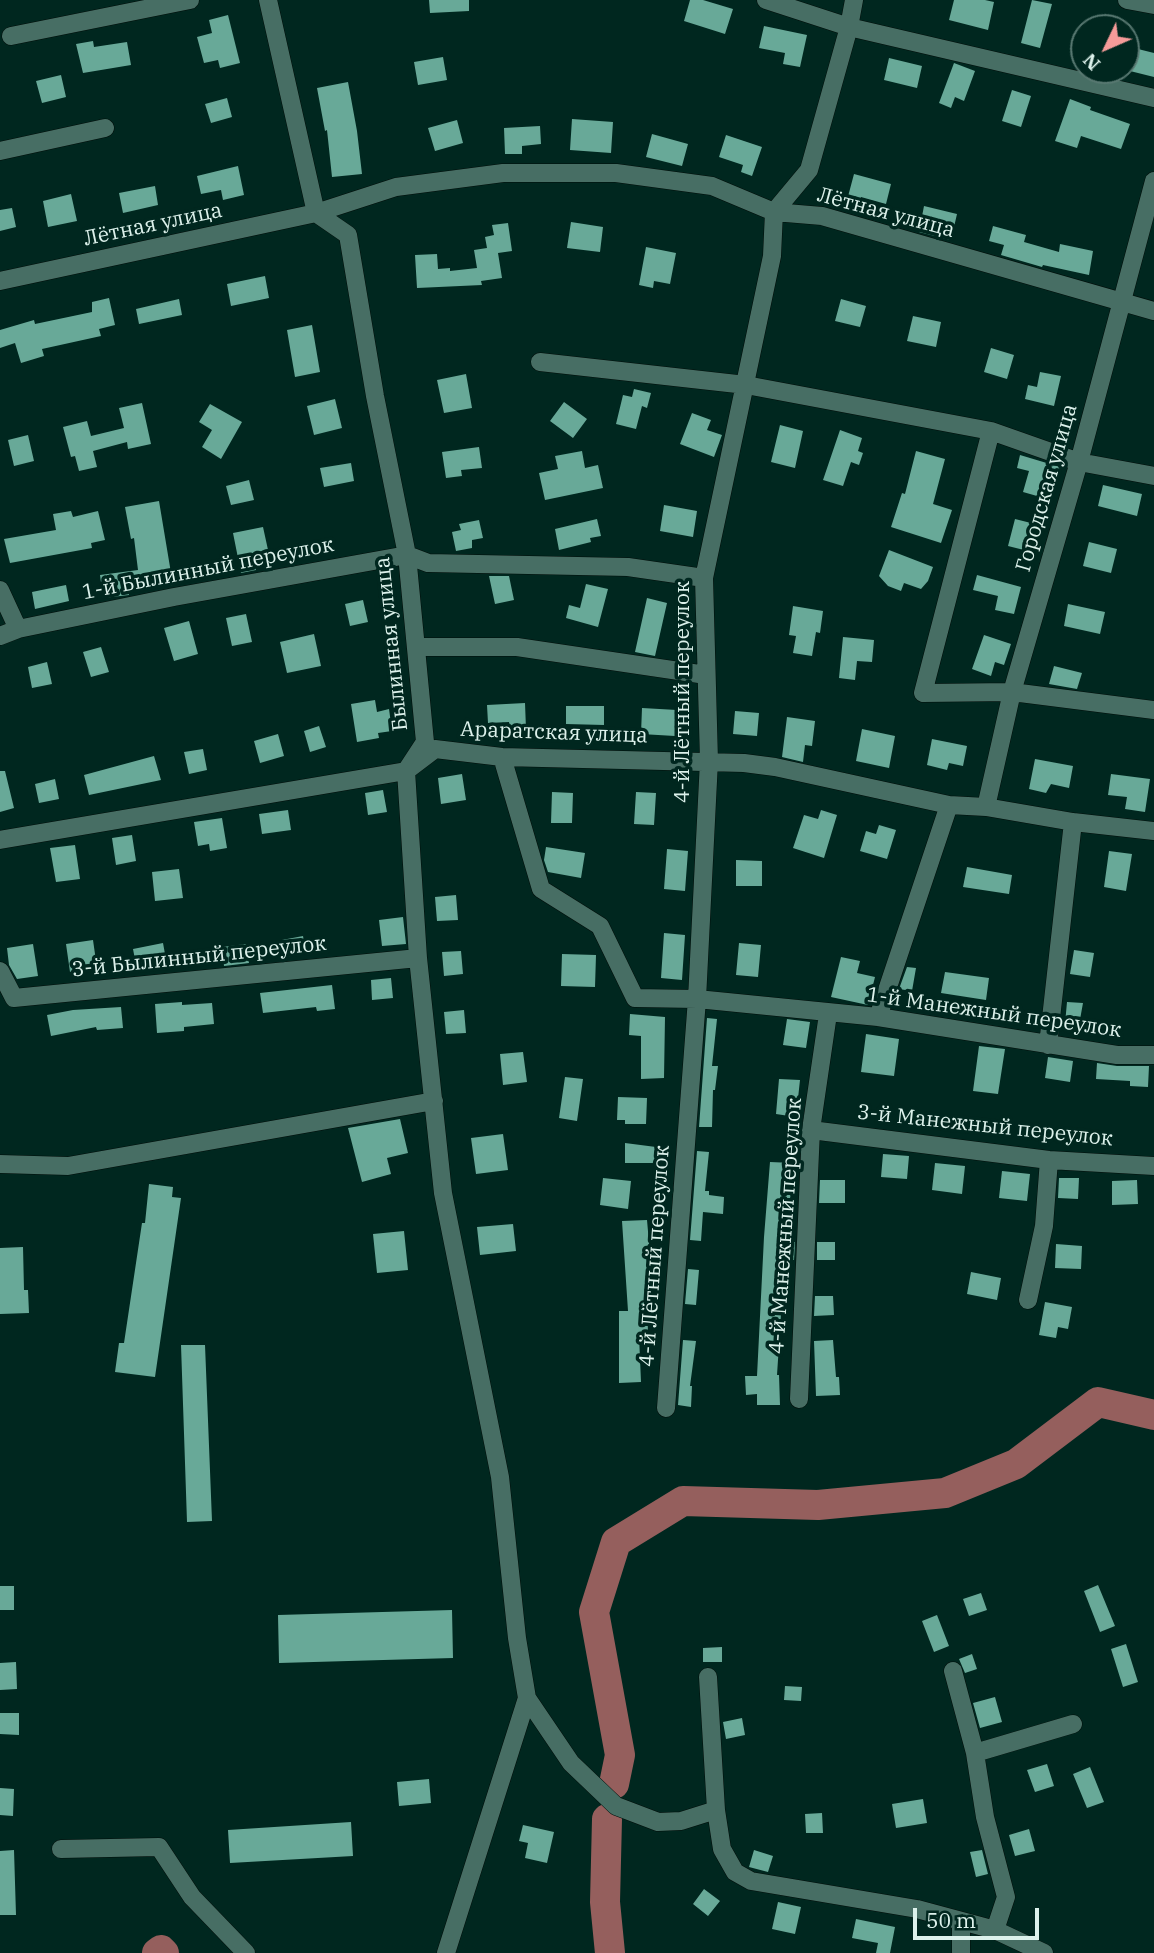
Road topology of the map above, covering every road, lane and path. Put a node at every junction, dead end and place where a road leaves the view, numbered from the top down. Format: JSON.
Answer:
{"nodes":[{"id":1,"x":190,"y":0,"type":"edge"},
{"id":2,"x":268,"y":0,"type":"edge"},
{"id":3,"x":766,"y":0,"type":"edge"},
{"id":4,"x":854,"y":0,"type":"edge"},
{"id":5,"x":1127,"y":0,"type":"edge"},
{"id":6,"x":1154,"y":5,"type":"edge"},
{"id":7,"x":849,"y":27,"type":"junction"},
{"id":8,"x":11,"y":36,"type":"dead end"},
{"id":9,"x":1154,"y":98,"type":"edge"},
{"id":10,"x":105,"y":128,"type":"dead end"},
{"id":11,"x":0,"y":151,"type":"edge"},
{"id":12,"x":1153,"y":187,"type":"edge"},
{"id":13,"x":774,"y":212,"type":"junction"},
{"id":14,"x":316,"y":213,"type":"junction"},
{"id":15,"x":0,"y":281,"type":"edge"},
{"id":16,"x":1120,"y":302,"type":"junction"},
{"id":17,"x":1154,"y":311,"type":"edge"},
{"id":18,"x":540,"y":362,"type":"dead end"},
{"id":19,"x":746,"y":385,"type":"junction"},
{"id":20,"x":991,"y":431,"type":"junction"},
{"id":21,"x":1079,"y":462,"type":"junction"},
{"id":22,"x":1154,"y":476,"type":"edge"},
{"id":23,"x":407,"y":555,"type":"junction"},
{"id":24,"x":704,"y":578,"type":"junction"},
{"id":25,"x":0,"y":590,"type":"edge"},
{"id":26,"x":18,"y":629,"type":"junction"},
{"id":27,"x":0,"y":636,"type":"edge"},
{"id":28,"x":416,"y":647,"type":"junction"},
{"id":29,"x":706,"y":675,"type":"junction"},
{"id":30,"x":1012,"y":692,"type":"junction"},
{"id":31,"x":1154,"y":710,"type":"edge"},
{"id":32,"x":502,"y":757,"type":"junction"},
{"id":33,"x":709,"y":761,"type":"junction"},
{"id":34,"x":406,"y":771,"type":"junction"},
{"id":35,"x":949,"y":805,"type":"junction"},
{"id":36,"x":986,"y":807,"type":"junction"},
{"id":37,"x":1073,"y":822,"type":"junction"},
{"id":38,"x":1154,"y":831,"type":"edge"},
{"id":39,"x":0,"y":840,"type":"edge"},
{"id":40,"x":418,"y":958,"type":"junction"},
{"id":41,"x":0,"y":971,"type":"edge"},
{"id":42,"x":698,"y":999,"type":"junction"},
{"id":43,"x":828,"y":1014,"type":"junction"},
{"id":44,"x":878,"y":1017,"type":"junction"},
{"id":45,"x":1048,"y":1045,"type":"junction"},
{"id":46,"x":1154,"y":1055,"type":"edge"},
{"id":47,"x":434,"y":1101,"type":"junction"},
{"id":48,"x":811,"y":1130,"type":"junction"},
{"id":49,"x":1049,"y":1160,"type":"junction"},
{"id":50,"x":0,"y":1164,"type":"edge"},
{"id":51,"x":1154,"y":1166,"type":"edge"},
{"id":52,"x":1028,"y":1300,"type":"dead end"},
{"id":53,"x":799,"y":1399,"type":"dead end"},
{"id":54,"x":666,"y":1408,"type":"dead end"},
{"id":55,"x":953,"y":1671,"type":"dead end"},
{"id":56,"x":708,"y":1677,"type":"dead end"},
{"id":57,"x":527,"y":1698,"type":"junction"},
{"id":58,"x":1073,"y":1724,"type":"dead end"},
{"id":59,"x":975,"y":1753,"type":"junction"},
{"id":60,"x":716,"y":1810,"type":"junction"},
{"id":61,"x":61,"y":1849,"type":"dead end"},
{"id":62,"x":961,"y":1922,"type":"junction"},
{"id":63,"x":995,"y":1930,"type":"junction"},
{"id":64,"x":246,"y":1953,"type":"edge"},
{"id":65,"x":446,"y":1953,"type":"edge"},
{"id":66,"x":961,"y":1953,"type":"edge"},
{"id":67,"x":1044,"y":1953,"type":"edge"}],
"edges":[{"from":1,"to":8,"type":"street"},
{"from":2,"to":14,"type":"street"},
{"from":3,"to":7,"type":"street"},
{"from":4,"to":7,"type":"street"},
{"from":5,"to":6,"type":"street"},
{"from":7,"to":9,"type":"street"},
{"from":7,"to":13,"type":"street"},
{"from":10,"to":11,"type":"street"},
{"from":12,"to":16,"type":"street","name":"Городская улица"},
{"from":13,"to":14,"type":"street","name":"Лётная улица"},
{"from":13,"to":16,"type":"street","name":"Лётная улица"},
{"from":13,"to":19,"type":"street","name":"4-й Лётный переулок"},
{"from":14,"to":15,"type":"street","name":"Лётная улица"},
{"from":14,"to":23,"type":"street","name":"Былинная улица"},
{"from":16,"to":17,"type":"street","name":"Лётная улица"},
{"from":16,"to":21,"type":"street","name":"Городская улица"},
{"from":18,"to":19,"type":"street"},
{"from":19,"to":20,"type":"street"},
{"from":19,"to":24,"type":"street","name":"4-й Лётный переулок"},
{"from":20,"to":21,"type":"street"},
{"from":20,"to":30,"type":"street"},
{"from":21,"to":22,"type":"street"},
{"from":21,"to":30,"type":"street","name":"Городская улица"},
{"from":23,"to":24,"type":"street"},
{"from":23,"to":26,"type":"street","name":"1-й Былинный переулок"},
{"from":23,"to":28,"type":"street","name":"Былинная улица"},
{"from":24,"to":29,"type":"street","name":"4-й Лётный переулок"},
{"from":25,"to":26,"type":"street"},
{"from":26,"to":27,"type":"street","name":"1-й Былинный переулок"},
{"from":28,"to":29,"type":"street"},
{"from":28,"to":34,"type":"street","name":"Былинная улица"},
{"from":29,"to":33,"type":"street","name":"4-й Лётный переулок"},
{"from":30,"to":31,"type":"street"},
{"from":30,"to":36,"type":"street","name":"Городская улица"},
{"from":32,"to":33,"type":"street","name":"Араратская улица"},
{"from":32,"to":34,"type":"street","name":"Араратская улица"},
{"from":32,"to":42,"type":"street","name":"1-й Манежный переулок"},
{"from":33,"to":35,"type":"street","name":"Араратская улица"},
{"from":33,"to":42,"type":"street","name":"4-й Лётный переулок"},
{"from":34,"to":39,"type":"street","name":"Араратская улица"},
{"from":34,"to":40,"type":"street"},
{"from":35,"to":36,"type":"street","name":"Араратская улица"},
{"from":35,"to":44,"type":"street"},
{"from":36,"to":37,"type":"street","name":"Араратская улица"},
{"from":37,"to":38,"type":"street","name":"Араратская улица"},
{"from":37,"to":45,"type":"street"},
{"from":40,"to":41,"type":"street","name":"3-й Былинный переулок"},
{"from":40,"to":47,"type":"street"},
{"from":42,"to":43,"type":"street","name":"1-й Манежный переулок"},
{"from":42,"to":54,"type":"street","name":"4-й Лётный переулок"},
{"from":43,"to":44,"type":"street","name":"1-й Манежный переулок"},
{"from":43,"to":48,"type":"street","name":"4-й Манежный переулок"},
{"from":44,"to":45,"type":"street","name":"1-й Манежный переулок"},
{"from":45,"to":46,"type":"street","name":"1-й Манежный переулок"},
{"from":47,"to":50,"type":"street"},
{"from":47,"to":57,"type":"street"},
{"from":48,"to":49,"type":"street","name":"3-й Манежный переулок"},
{"from":48,"to":53,"type":"street","name":"4-й Манежный переулок"},
{"from":49,"to":51,"type":"street","name":"3-й Манежный переулок"},
{"from":49,"to":52,"type":"street"},
{"from":55,"to":59,"type":"street"},
{"from":56,"to":60,"type":"street"},
{"from":57,"to":60,"type":"street"},
{"from":57,"to":65,"type":"street"},
{"from":58,"to":59,"type":"street"},
{"from":59,"to":63,"type":"street"},
{"from":60,"to":62,"type":"street"},
{"from":61,"to":64,"type":"street"},
{"from":62,"to":63,"type":"street"},
{"from":62,"to":66,"type":"street"},
{"from":63,"to":67,"type":"street"}]}
